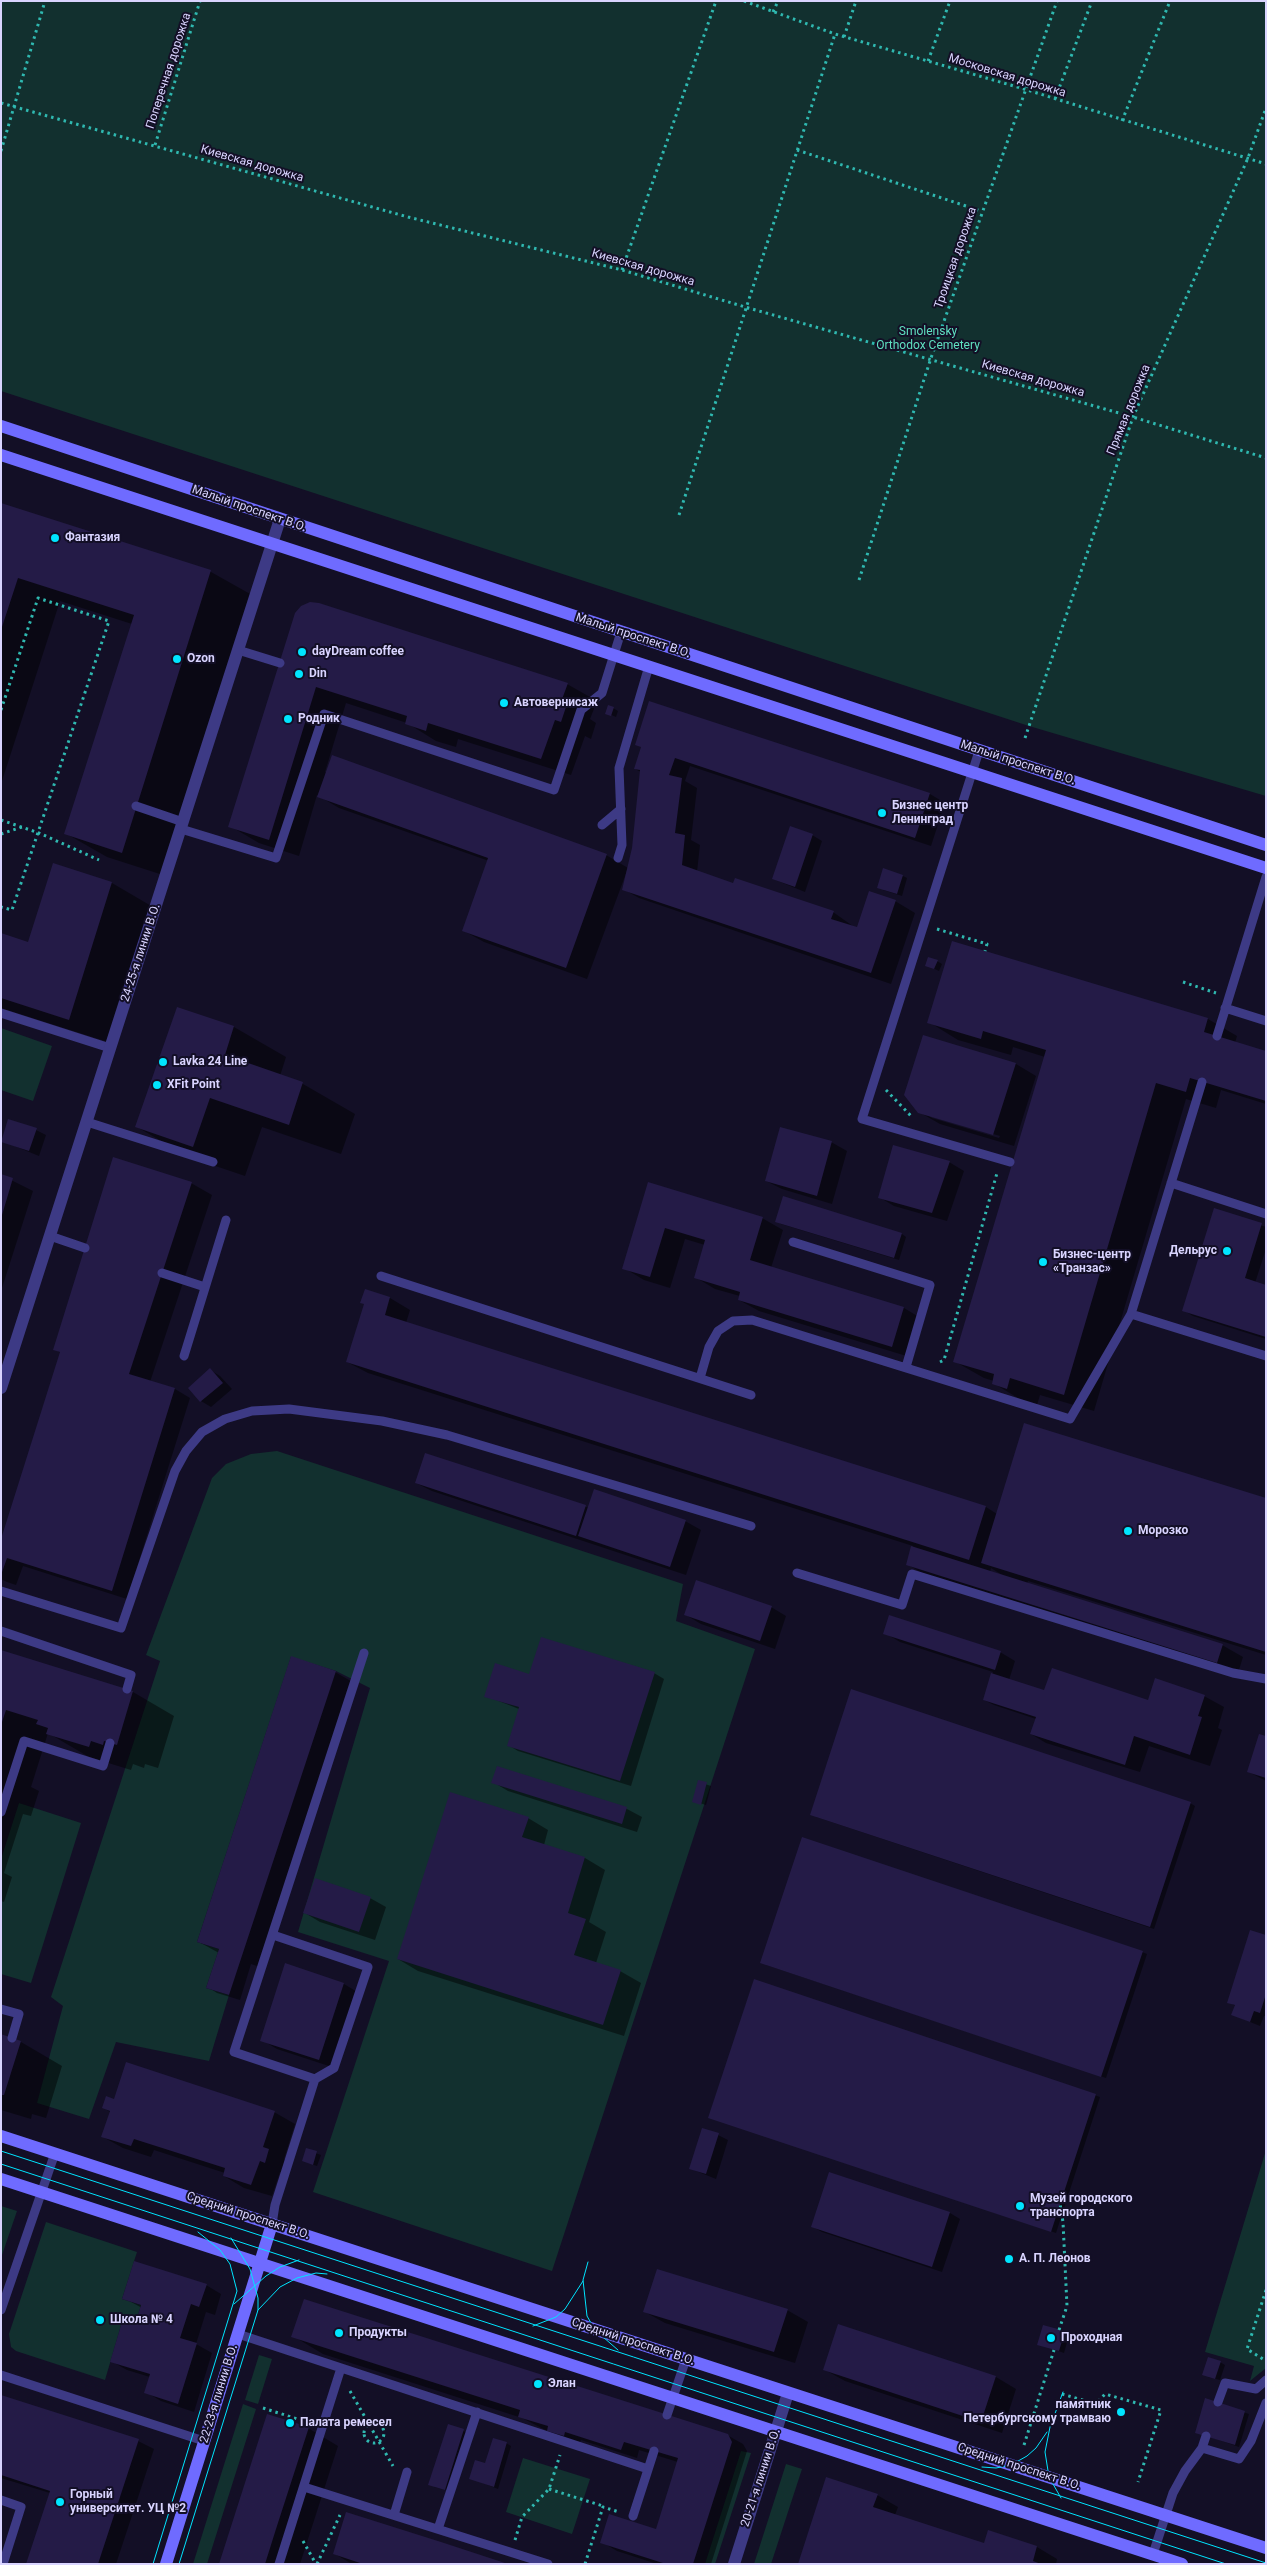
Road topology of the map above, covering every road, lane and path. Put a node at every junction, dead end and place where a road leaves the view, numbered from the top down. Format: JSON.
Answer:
{"nodes":[{"id":1,"x":45,"y":1,"type":"edge"},
{"id":2,"x":200,"y":1,"type":"edge"},
{"id":3,"x":716,"y":1,"type":"edge"},
{"id":4,"x":744,"y":1,"type":"edge"},
{"id":5,"x":778,"y":1,"type":"edge"},
{"id":6,"x":856,"y":1,"type":"edge"},
{"id":7,"x":950,"y":1,"type":"edge"},
{"id":8,"x":1057,"y":1,"type":"edge"},
{"id":9,"x":1092,"y":1,"type":"edge"},
{"id":10,"x":1170,"y":1,"type":"edge"},
{"id":11,"x":773,"y":12,"type":"junction"},
{"id":12,"x":835,"y":34,"type":"junction"},
{"id":13,"x":844,"y":37,"type":"junction"},
{"id":14,"x":928,"y":61,"type":"junction"},
{"id":15,"x":1024,"y":89,"type":"junction"},
{"id":16,"x":1055,"y":99,"type":"junction"},
{"id":17,"x":1,"y":103,"type":"edge"},
{"id":18,"x":12,"y":107,"type":"junction"},
{"id":19,"x":1266,"y":108,"type":"edge"},
{"id":20,"x":1122,"y":121,"type":"junction"},
{"id":21,"x":155,"y":145,"type":"junction"},
{"id":22,"x":797,"y":150,"type":"junction"},
{"id":23,"x":1,"y":151,"type":"edge"},
{"id":24,"x":1248,"y":158,"type":"junction"},
{"id":25,"x":1266,"y":164,"type":"edge"},
{"id":26,"x":981,"y":212,"type":"junction"},
{"id":27,"x":622,"y":270,"type":"junction"},
{"id":28,"x":745,"y":307,"type":"junction"},
{"id":29,"x":930,"y":358,"type":"junction"},
{"id":30,"x":1133,"y":417,"type":"junction"},
{"id":31,"x":1,"y":426,"type":"edge"},
{"id":32,"x":1,"y":454,"type":"edge"},
{"id":33,"x":1266,"y":458,"type":"edge"},
{"id":34,"x":679,"y":515,"type":"dead end"},
{"id":35,"x":280,"y":519,"type":"junction"},
{"id":36,"x":272,"y":544,"type":"junction"},
{"id":37,"x":859,"y":580,"type":"dead end"},
{"id":38,"x":620,"y":632,"type":"junction"},
{"id":39,"x":238,"y":650,"type":"junction"},
{"id":40,"x":614,"y":654,"type":"junction"},
{"id":41,"x":280,"y":664,"type":"dead end"},
{"id":42,"x":649,"y":666,"type":"junction"},
{"id":43,"x":1,"y":710,"type":"edge"},
{"id":44,"x":1025,"y":738,"type":"dead end"},
{"id":45,"x":979,"y":750,"type":"junction"},
{"id":46,"x":972,"y":772,"type":"junction"},
{"id":47,"x":136,"y":806,"type":"dead end"},
{"id":48,"x":621,"y":809,"type":"junction"},
{"id":49,"x":1,"y":820,"type":"edge"},
{"id":50,"x":602,"y":825,"type":"dead end"},
{"id":51,"x":182,"y":826,"type":"junction"},
{"id":52,"x":23,"y":827,"type":"junction"},
{"id":53,"x":39,"y":833,"type":"junction"},
{"id":54,"x":1,"y":834,"type":"edge"},
{"id":55,"x":1266,"y":845,"type":"edge"},
{"id":56,"x":618,"y":858,"type":"dead end"},
{"id":57,"x":99,"y":860,"type":"dead end"},
{"id":58,"x":1266,"y":868,"type":"edge"},
{"id":59,"x":1266,"y":878,"type":"edge"},
{"id":60,"x":1,"y":907,"type":"edge"},
{"id":61,"x":932,"y":937,"type":"dead end"},
{"id":62,"x":985,"y":951,"type":"dead end"},
{"id":63,"x":1183,"y":982,"type":"dead end"},
{"id":64,"x":1229,"y":996,"type":"junction"},
{"id":65,"x":1225,"y":1008,"type":"junction"},
{"id":66,"x":1,"y":1013,"type":"edge"},
{"id":67,"x":1266,"y":1021,"type":"edge"},
{"id":68,"x":1217,"y":1036,"type":"dead end"},
{"id":69,"x":110,"y":1048,"type":"junction"},
{"id":70,"x":889,"y":1081,"type":"dead end"},
{"id":71,"x":1202,"y":1082,"type":"dead end"},
{"id":72,"x":916,"y":1121,"type":"dead end"},
{"id":73,"x":87,"y":1122,"type":"junction"},
{"id":74,"x":1005,"y":1160,"type":"joint"},
{"id":75,"x":213,"y":1162,"type":"dead end"},
{"id":76,"x":1171,"y":1183,"type":"junction"},
{"id":77,"x":1266,"y":1214,"type":"edge"},
{"id":78,"x":226,"y":1220,"type":"dead end"},
{"id":79,"x":50,"y":1236,"type":"junction"},
{"id":80,"x":793,"y":1242,"type":"dead end"},
{"id":81,"x":85,"y":1248,"type":"dead end"},
{"id":82,"x":162,"y":1273,"type":"dead end"},
{"id":83,"x":381,"y":1276,"type":"dead end"},
{"id":84,"x":205,"y":1287,"type":"junction"},
{"id":85,"x":1131,"y":1314,"type":"junction"},
{"id":86,"x":184,"y":1356,"type":"dead end"},
{"id":87,"x":1266,"y":1356,"type":"edge"},
{"id":88,"x":937,"y":1364,"type":"dead end"},
{"id":89,"x":906,"y":1368,"type":"junction"},
{"id":90,"x":700,"y":1378,"type":"junction"},
{"id":91,"x":1,"y":1388,"type":"edge"},
{"id":92,"x":751,"y":1395,"type":"dead end"},
{"id":93,"x":751,"y":1526,"type":"dead end"},
{"id":94,"x":797,"y":1573,"type":"dead end"},
{"id":95,"x":1,"y":1591,"type":"edge"},
{"id":96,"x":1,"y":1631,"type":"edge"},
{"id":97,"x":364,"y":1653,"type":"dead end"},
{"id":98,"x":1266,"y":1679,"type":"edge"},
{"id":99,"x":127,"y":1689,"type":"dead end"},
{"id":100,"x":110,"y":1743,"type":"dead end"},
{"id":101,"x":1,"y":1812,"type":"edge"},
{"id":102,"x":273,"y":1935,"type":"junction"},
{"id":103,"x":1,"y":2008,"type":"edge"},
{"id":104,"x":12,"y":2038,"type":"dead end"},
{"id":105,"x":315,"y":2079,"type":"junction"},
{"id":106,"x":1,"y":2136,"type":"edge"},
{"id":107,"x":55,"y":2153,"type":"junction"},
{"id":108,"x":1,"y":2179,"type":"edge"},
{"id":109,"x":42,"y":2192,"type":"junction"},
{"id":110,"x":1060,"y":2204,"type":"dead end"},
{"id":111,"x":272,"y":2224,"type":"junction"},
{"id":112,"x":260,"y":2264,"type":"junction"},
{"id":113,"x":1266,"y":2290,"type":"edge"},
{"id":114,"x":1,"y":2310,"type":"edge"},
{"id":115,"x":1060,"y":2330,"type":"dead end"},
{"id":116,"x":238,"y":2334,"type":"junction"},
{"id":117,"x":1054,"y":2350,"type":"dead end"},
{"id":118,"x":686,"y":2359,"type":"junction"},
{"id":119,"x":1266,"y":2361,"type":"edge"},
{"id":120,"x":341,"y":2368,"type":"junction"},
{"id":121,"x":1,"y":2375,"type":"edge"},
{"id":122,"x":1266,"y":2380,"type":"edge"},
{"id":123,"x":346,"y":2384,"type":"dead end"},
{"id":124,"x":788,"y":2393,"type":"junction"},
{"id":125,"x":1062,"y":2394,"type":"dead end"},
{"id":126,"x":673,"y":2398,"type":"junction"},
{"id":127,"x":1218,"y":2402,"type":"dead end"},
{"id":128,"x":1266,"y":2403,"type":"edge"},
{"id":129,"x":262,"y":2408,"type":"dead end"},
{"id":130,"x":476,"y":2412,"type":"junction"},
{"id":131,"x":667,"y":2414,"type":"dead end"},
{"id":132,"x":369,"y":2425,"type":"junction"},
{"id":133,"x":323,"y":2427,"type":"junction"},
{"id":134,"x":776,"y":2432,"type":"junction"},
{"id":135,"x":1206,"y":2436,"type":"dead end"},
{"id":136,"x":204,"y":2441,"type":"junction"},
{"id":137,"x":380,"y":2442,"type":"junction"},
{"id":138,"x":1024,"y":2444,"type":"dead end"},
{"id":139,"x":1202,"y":2448,"type":"junction"},
{"id":140,"x":654,"y":2451,"type":"dead end"},
{"id":141,"x":556,"y":2468,"type":"dead end"},
{"id":142,"x":648,"y":2469,"type":"junction"},
{"id":143,"x":408,"y":2472,"type":"dead end"},
{"id":144,"x":1138,"y":2482,"type":"dead end"},
{"id":145,"x":404,"y":2484,"type":"junction"},
{"id":146,"x":304,"y":2487,"type":"junction"},
{"id":147,"x":549,"y":2489,"type":"junction"},
{"id":148,"x":1,"y":2500,"type":"edge"},
{"id":149,"x":603,"y":2506,"type":"junction"},
{"id":150,"x":341,"y":2513,"type":"dead end"},
{"id":151,"x":1165,"y":2514,"type":"junction"},
{"id":152,"x":394,"y":2515,"type":"junction"},
{"id":153,"x":633,"y":2516,"type":"joint"},
{"id":154,"x":292,"y":2523,"type":"junction"},
{"id":155,"x":438,"y":2529,"type":"junction"},
{"id":156,"x":1266,"y":2548,"type":"edge"},
{"id":157,"x":511,"y":2552,"type":"junction"},
{"id":158,"x":1152,"y":2554,"type":"junction"},
{"id":159,"x":4,"y":2564,"type":"edge"},
{"id":160,"x":166,"y":2564,"type":"edge"},
{"id":161,"x":279,"y":2564,"type":"edge"},
{"id":162,"x":317,"y":2564,"type":"edge"},
{"id":163,"x":548,"y":2564,"type":"edge"},
{"id":164,"x":585,"y":2564,"type":"edge"},
{"id":165,"x":734,"y":2564,"type":"edge"},
{"id":166,"x":1182,"y":2564,"type":"edge"}],
"edges":[{"from":1,"to":18,"type":"path"},
{"from":2,"to":21,"type":"path","name":"Поперечная дорожка"},
{"from":3,"to":27,"type":"path"},
{"from":4,"to":11,"type":"path","name":"Московская дорожка"},
{"from":5,"to":11,"type":"path"},
{"from":6,"to":13,"type":"path"},
{"from":7,"to":14,"type":"path"},
{"from":8,"to":15,"type":"path","name":"Троицкая дорожка"},
{"from":9,"to":16,"type":"path"},
{"from":10,"to":20,"type":"path"},
{"from":11,"to":12,"type":"path","name":"Московская дорожка"},
{"from":12,"to":13,"type":"path","name":"Московская дорожка"},
{"from":12,"to":22,"type":"path"},
{"from":13,"to":14,"type":"path","name":"Московская дорожка"},
{"from":14,"to":15,"type":"path","name":"Московская дорожка"},
{"from":15,"to":16,"type":"path","name":"Московская дорожка"},
{"from":15,"to":26,"type":"path","name":"Троицкая дорожка"},
{"from":16,"to":20,"type":"path","name":"Московская дорожка"},
{"from":17,"to":18,"type":"path","name":"Киевская дорожка"},
{"from":18,"to":21,"type":"path","name":"Киевская дорожка"},
{"from":18,"to":23,"type":"path"},
{"from":19,"to":24,"type":"path","name":"Прямая дорожка"},
{"from":20,"to":24,"type":"path","name":"Московская дорожка"},
{"from":21,"to":27,"type":"path","name":"Киевская дорожка"},
{"from":22,"to":26,"type":"path"},
{"from":22,"to":28,"type":"path"},
{"from":24,"to":25,"type":"path","name":"Московская дорожка"},
{"from":24,"to":30,"type":"path","name":"Прямая дорожка"},
{"from":26,"to":29,"type":"path","name":"Троицкая дорожка"},
{"from":27,"to":28,"type":"path","name":"Киевская дорожка"},
{"from":28,"to":29,"type":"path","name":"Киевская дорожка"},
{"from":28,"to":34,"type":"path"},
{"from":29,"to":30,"type":"path","name":"Киевская дорожка"},
{"from":29,"to":37,"type":"path","name":"Троицкая дорожка"},
{"from":30,"to":33,"type":"path","name":"Киевская дорожка"},
{"from":30,"to":44,"type":"path","name":"Прямая дорожка"},
{"from":31,"to":35,"type":"main road","name":"Малый проспект В.О."},
{"from":32,"to":36,"type":"main road","name":"Малый проспект В.О."},
{"from":35,"to":36,"type":"street","name":"24-25-я линии В.О."},
{"from":35,"to":38,"type":"main road","name":"Малый проспект В.О."},
{"from":36,"to":39,"type":"street","name":"24-25-я линии В.О."},
{"from":36,"to":40,"type":"main road","name":"Малый проспект В.О."},
{"from":38,"to":40,"type":"lane"},
{"from":38,"to":45,"type":"main road","name":"Малый проспект В.О."},
{"from":39,"to":41,"type":"lane"},
{"from":39,"to":51,"type":"street","name":"24-25-я линии В.О."},
{"from":40,"to":42,"type":"main road","name":"Малый проспект В.О."},
{"from":40,"to":51,"type":"lane"},
{"from":42,"to":46,"type":"main road","name":"Малый проспект В.О."},
{"from":42,"to":48,"type":"lane"},
{"from":43,"to":53,"type":"path"},
{"from":45,"to":46,"type":"lane"},
{"from":45,"to":55,"type":"main road","name":"Малый проспект В.О."},
{"from":46,"to":58,"type":"main road","name":"Малый проспект В.О."},
{"from":46,"to":74,"type":"lane"},
{"from":47,"to":51,"type":"lane"},
{"from":48,"to":50,"type":"lane"},
{"from":48,"to":56,"type":"lane"},
{"from":49,"to":52,"type":"path"},
{"from":51,"to":69,"type":"street","name":"24-25-я линии В.О."},
{"from":52,"to":53,"type":"path"},
{"from":52,"to":54,"type":"path"},
{"from":53,"to":57,"type":"path"},
{"from":53,"to":60,"type":"path"},
{"from":59,"to":64,"type":"lane"},
{"from":61,"to":62,"type":"path"},
{"from":63,"to":64,"type":"path"},
{"from":64,"to":65,"type":"lane"},
{"from":65,"to":67,"type":"lane"},
{"from":65,"to":68,"type":"lane"},
{"from":66,"to":69,"type":"lane"},
{"from":69,"to":73,"type":"street","name":"24-25-я линии В.О."},
{"from":70,"to":72,"type":"path"},
{"from":71,"to":76,"type":"lane"},
{"from":73,"to":75,"type":"lane"},
{"from":73,"to":79,"type":"street","name":"24-25-я линии В.О."},
{"from":74,"to":88,"type":"path"},
{"from":76,"to":77,"type":"lane"},
{"from":76,"to":85,"type":"lane"},
{"from":78,"to":84,"type":"lane"},
{"from":79,"to":81,"type":"lane"},
{"from":79,"to":91,"type":"street","name":"24-25-я линии В.О."},
{"from":80,"to":89,"type":"lane"},
{"from":82,"to":84,"type":"lane"},
{"from":83,"to":90,"type":"lane"},
{"from":84,"to":86,"type":"lane"},
{"from":85,"to":87,"type":"lane"},
{"from":85,"to":89,"type":"lane"},
{"from":89,"to":90,"type":"lane"},
{"from":90,"to":92,"type":"lane"},
{"from":93,"to":95,"type":"lane"},
{"from":94,"to":98,"type":"lane"},
{"from":96,"to":99,"type":"lane"},
{"from":97,"to":102,"type":"lane"},
{"from":100,"to":101,"type":"lane"},
{"from":102,"to":105,"type":"lane"},
{"from":102,"to":105,"type":"lane"},
{"from":103,"to":104,"type":"lane"},
{"from":105,"to":111,"type":"lane"},
{"from":106,"to":107,"type":"main road","name":"Средний проспект В.О."},
{"from":107,"to":109,"type":"lane"},
{"from":107,"to":111,"type":"main road","name":"Средний проспект В.О."},
{"from":108,"to":109,"type":"main road"},
{"from":109,"to":112,"type":"main road"},
{"from":109,"to":114,"type":"lane"},
{"from":110,"to":115,"type":"path"},
{"from":111,"to":112,"type":"main road","name":"22-23-я линии В.О."},
{"from":111,"to":118,"type":"main road","name":"Средний проспект В.О."},
{"from":112,"to":116,"type":"main road","name":"22-23-я линии В.О."},
{"from":112,"to":126,"type":"main road"},
{"from":113,"to":119,"type":"path"},
{"from":116,"to":120,"type":"lane"},
{"from":116,"to":136,"type":"main road","name":"22-23-я линии В.О."},
{"from":117,"to":138,"type":"path"},
{"from":118,"to":124,"type":"main road","name":"Средний проспект В.О."},
{"from":118,"to":126,"type":"lane"},
{"from":120,"to":130,"type":"lane"},
{"from":120,"to":133,"type":"lane"},
{"from":121,"to":136,"type":"lane"},
{"from":122,"to":127,"type":"lane"},
{"from":123,"to":132,"type":"path"},
{"from":124,"to":134,"type":"street","name":"20-21-я линии В.О."},
{"from":124,"to":151,"type":"main road","name":"Средний проспект В.О."},
{"from":125,"to":144,"type":"path"},
{"from":126,"to":131,"type":"lane"},
{"from":126,"to":134,"type":"main road"},
{"from":128,"to":139,"type":"lane"},
{"from":129,"to":133,"type":"path"},
{"from":130,"to":142,"type":"lane"},
{"from":130,"to":155,"type":"lane"},
{"from":132,"to":137,"type":"path"},
{"from":132,"to":137,"type":"path"},
{"from":132,"to":137,"type":"path"},
{"from":133,"to":146,"type":"lane"},
{"from":134,"to":158,"type":"main road"},
{"from":134,"to":165,"type":"street","name":"20-21-я линии В.О."},
{"from":135,"to":139,"type":"lane"},
{"from":136,"to":160,"type":"main road","name":"22-23-я линии В.О."},
{"from":137,"to":145,"type":"path"},
{"from":139,"to":151,"type":"lane"},
{"from":140,"to":142,"type":"lane"},
{"from":141,"to":147,"type":"path"},
{"from":142,"to":153,"type":"lane"},
{"from":143,"to":145,"type":"lane"},
{"from":145,"to":152,"type":"lane"},
{"from":146,"to":152,"type":"lane"},
{"from":146,"to":154,"type":"lane"},
{"from":147,"to":149,"type":"path"},
{"from":147,"to":157,"type":"path"},
{"from":148,"to":159,"type":"lane"},
{"from":149,"to":153,"type":"path"},
{"from":149,"to":164,"type":"path"},
{"from":150,"to":162,"type":"path"},
{"from":151,"to":156,"type":"main road","name":"Средний проспект В.О."},
{"from":151,"to":158,"type":"lane"},
{"from":152,"to":155,"type":"lane"},
{"from":154,"to":161,"type":"lane"},
{"from":154,"to":162,"type":"path"},
{"from":155,"to":157,"type":"lane"},
{"from":157,"to":163,"type":"lane"},
{"from":158,"to":166,"type":"main road"}]}
